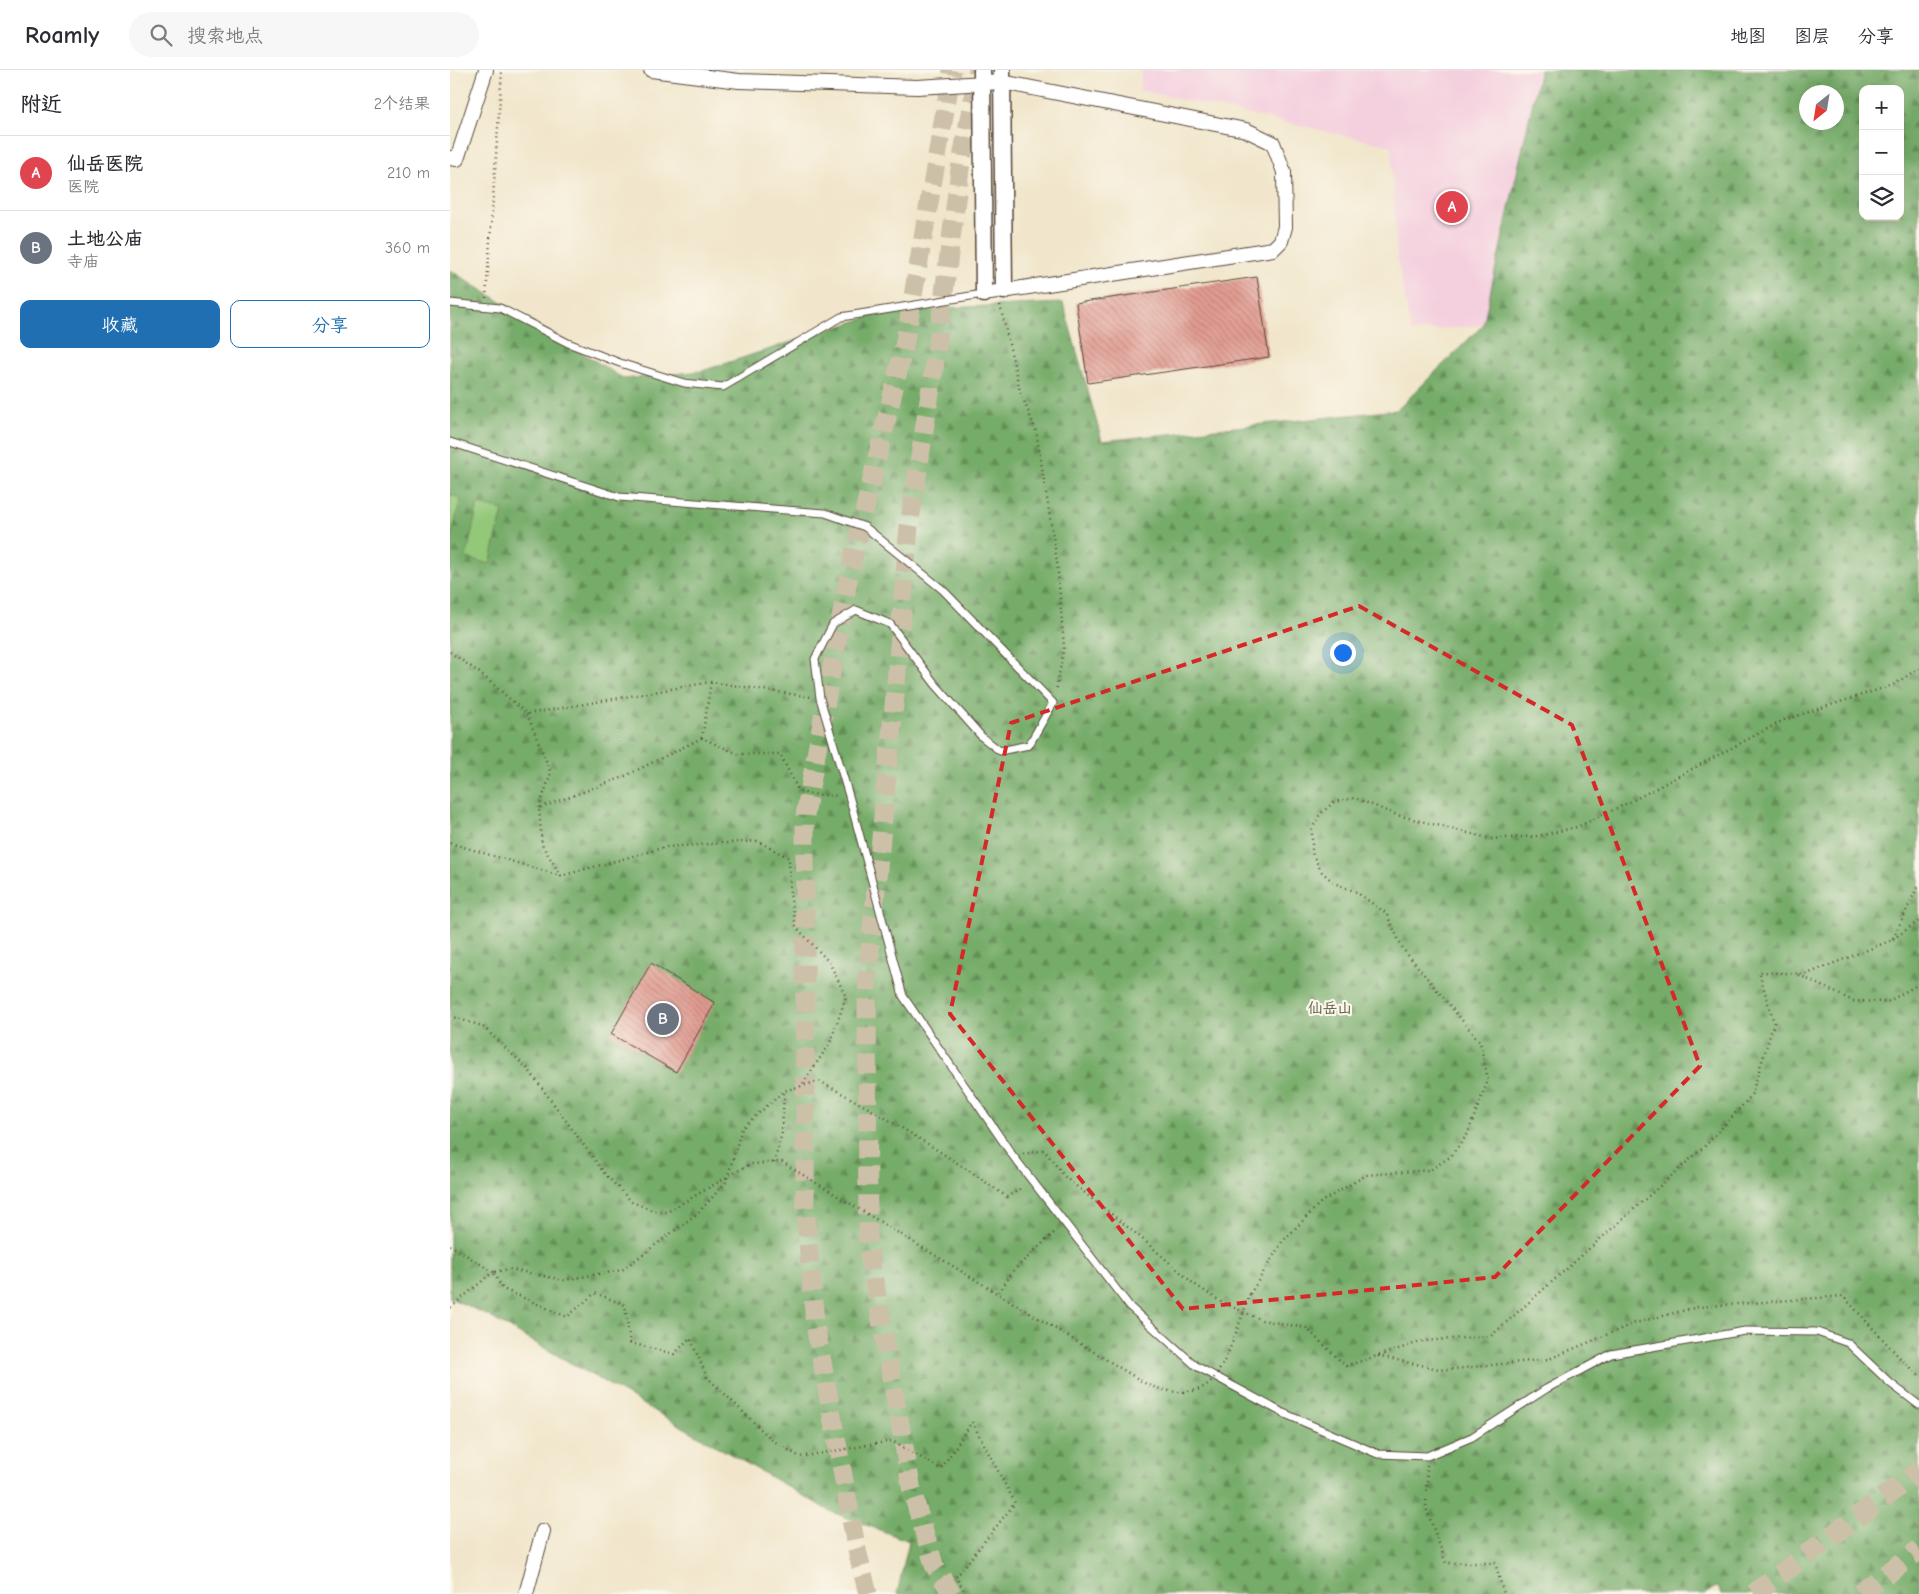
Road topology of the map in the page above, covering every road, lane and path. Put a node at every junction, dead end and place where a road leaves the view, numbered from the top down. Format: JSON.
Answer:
{"nodes":[{"id":1,"x":486,"y":70,"type":"edge"},
{"id":2,"x":502,"y":70,"type":"edge"},
{"id":3,"x":651,"y":70,"type":"edge"},
{"id":4,"x":1002,"y":76,"type":"edge"},
{"id":5,"x":981,"y":77,"type":"edge"},
{"id":6,"x":450,"y":158,"type":"edge"},
{"id":7,"x":994,"y":292,"type":"junction"},
{"id":8,"x":450,"y":303,"type":"edge"},
{"id":9,"x":486,"y":307,"type":"junction"},
{"id":10,"x":450,"y":442,"type":"edge"},
{"id":11,"x":450,"y":652,"type":"edge"},
{"id":12,"x":1919,"y":668,"type":"edge"},
{"id":13,"x":710,"y":682,"type":"junction"},
{"id":14,"x":820,"y":698,"type":"junction"},
{"id":15,"x":1053,"y":703,"type":"junction"},
{"id":16,"x":527,"y":714,"type":"junction"},
{"id":17,"x":702,"y":738,"type":"junction"},
{"id":18,"x":849,"y":796,"type":"junction"},
{"id":19,"x":539,"y":808,"type":"junction"},
{"id":20,"x":450,"y":843,"type":"edge"},
{"id":21,"x":560,"y":876,"type":"junction"},
{"id":22,"x":1919,"y":884,"type":"edge"},
{"id":23,"x":1919,"y":921,"type":"edge"},
{"id":24,"x":1892,"y":940,"type":"junction"},
{"id":25,"x":1796,"y":974,"type":"junction"},
{"id":26,"x":1919,"y":984,"type":"edge"},
{"id":27,"x":450,"y":1016,"type":"edge"},
{"id":28,"x":801,"y":1086,"type":"junction"},
{"id":29,"x":784,"y":1091,"type":"junction"},
{"id":30,"x":1013,"y":1156,"type":"junction"},
{"id":31,"x":774,"y":1162,"type":"junction"},
{"id":32,"x":1033,"y":1181,"type":"junction"},
{"id":33,"x":1065,"y":1223,"type":"junction"},
{"id":34,"x":450,"y":1245,"type":"edge"},
{"id":35,"x":494,"y":1272,"type":"junction"},
{"id":36,"x":999,"y":1292,"type":"junction"},
{"id":37,"x":450,"y":1308,"type":"edge"},
{"id":38,"x":1919,"y":1405,"type":"edge"},
{"id":39,"x":1428,"y":1456,"type":"junction"},
{"id":40,"x":543,"y":1531,"type":"dead end"},
{"id":41,"x":526,"y":1594,"type":"edge"},
{"id":42,"x":966,"y":1594,"type":"edge"},
{"id":43,"x":1504,"y":1594,"type":"edge"}],
"edges":[{"from":1,"to":6,"type":"street"},
{"from":2,"to":9,"type":"path"},
{"from":3,"to":5,"type":"street"},
{"from":4,"to":5,"type":"street"},
{"from":4,"to":7,"type":"street"},
{"from":4,"to":7,"type":"street"},
{"from":5,"to":7,"type":"street"},
{"from":7,"to":9,"type":"lane"},
{"from":7,"to":15,"type":"path"},
{"from":8,"to":9,"type":"lane"},
{"from":10,"to":15,"type":"lane"},
{"from":11,"to":16,"type":"path"},
{"from":12,"to":36,"type":"path","bridge":true},
{"from":13,"to":14,"type":"path"},
{"from":13,"to":16,"type":"path"},
{"from":13,"to":17,"type":"path"},
{"from":14,"to":15,"type":"lane"},
{"from":14,"to":18,"type":"lane"},
{"from":16,"to":19,"type":"path"},
{"from":17,"to":18,"type":"path"},
{"from":17,"to":19,"type":"path"},
{"from":18,"to":30,"type":"lane"},
{"from":19,"to":21,"type":"path"},
{"from":20,"to":21,"type":"path"},
{"from":21,"to":28,"type":"path"},
{"from":22,"to":24,"type":"path"},
{"from":23,"to":24,"type":"path"},
{"from":24,"to":25,"type":"path"},
{"from":25,"to":26,"type":"path"},
{"from":25,"to":30,"type":"path"},
{"from":27,"to":31,"type":"path","bridge":true},
{"from":28,"to":29,"type":"path"},
{"from":28,"to":32,"type":"path"},
{"from":29,"to":31,"type":"path"},
{"from":29,"to":35,"type":"path"},
{"from":30,"to":32,"type":"lane"},
{"from":31,"to":36,"type":"path","bridge":true},
{"from":32,"to":33,"type":"lane"},
{"from":33,"to":36,"type":"path"},
{"from":33,"to":39,"type":"lane"},
{"from":34,"to":35,"type":"path"},
{"from":35,"to":37,"type":"path"},
{"from":35,"to":42,"type":"path"},
{"from":38,"to":39,"type":"lane"},
{"from":39,"to":43,"type":"path"},
{"from":40,"to":41,"type":"street"}]}
